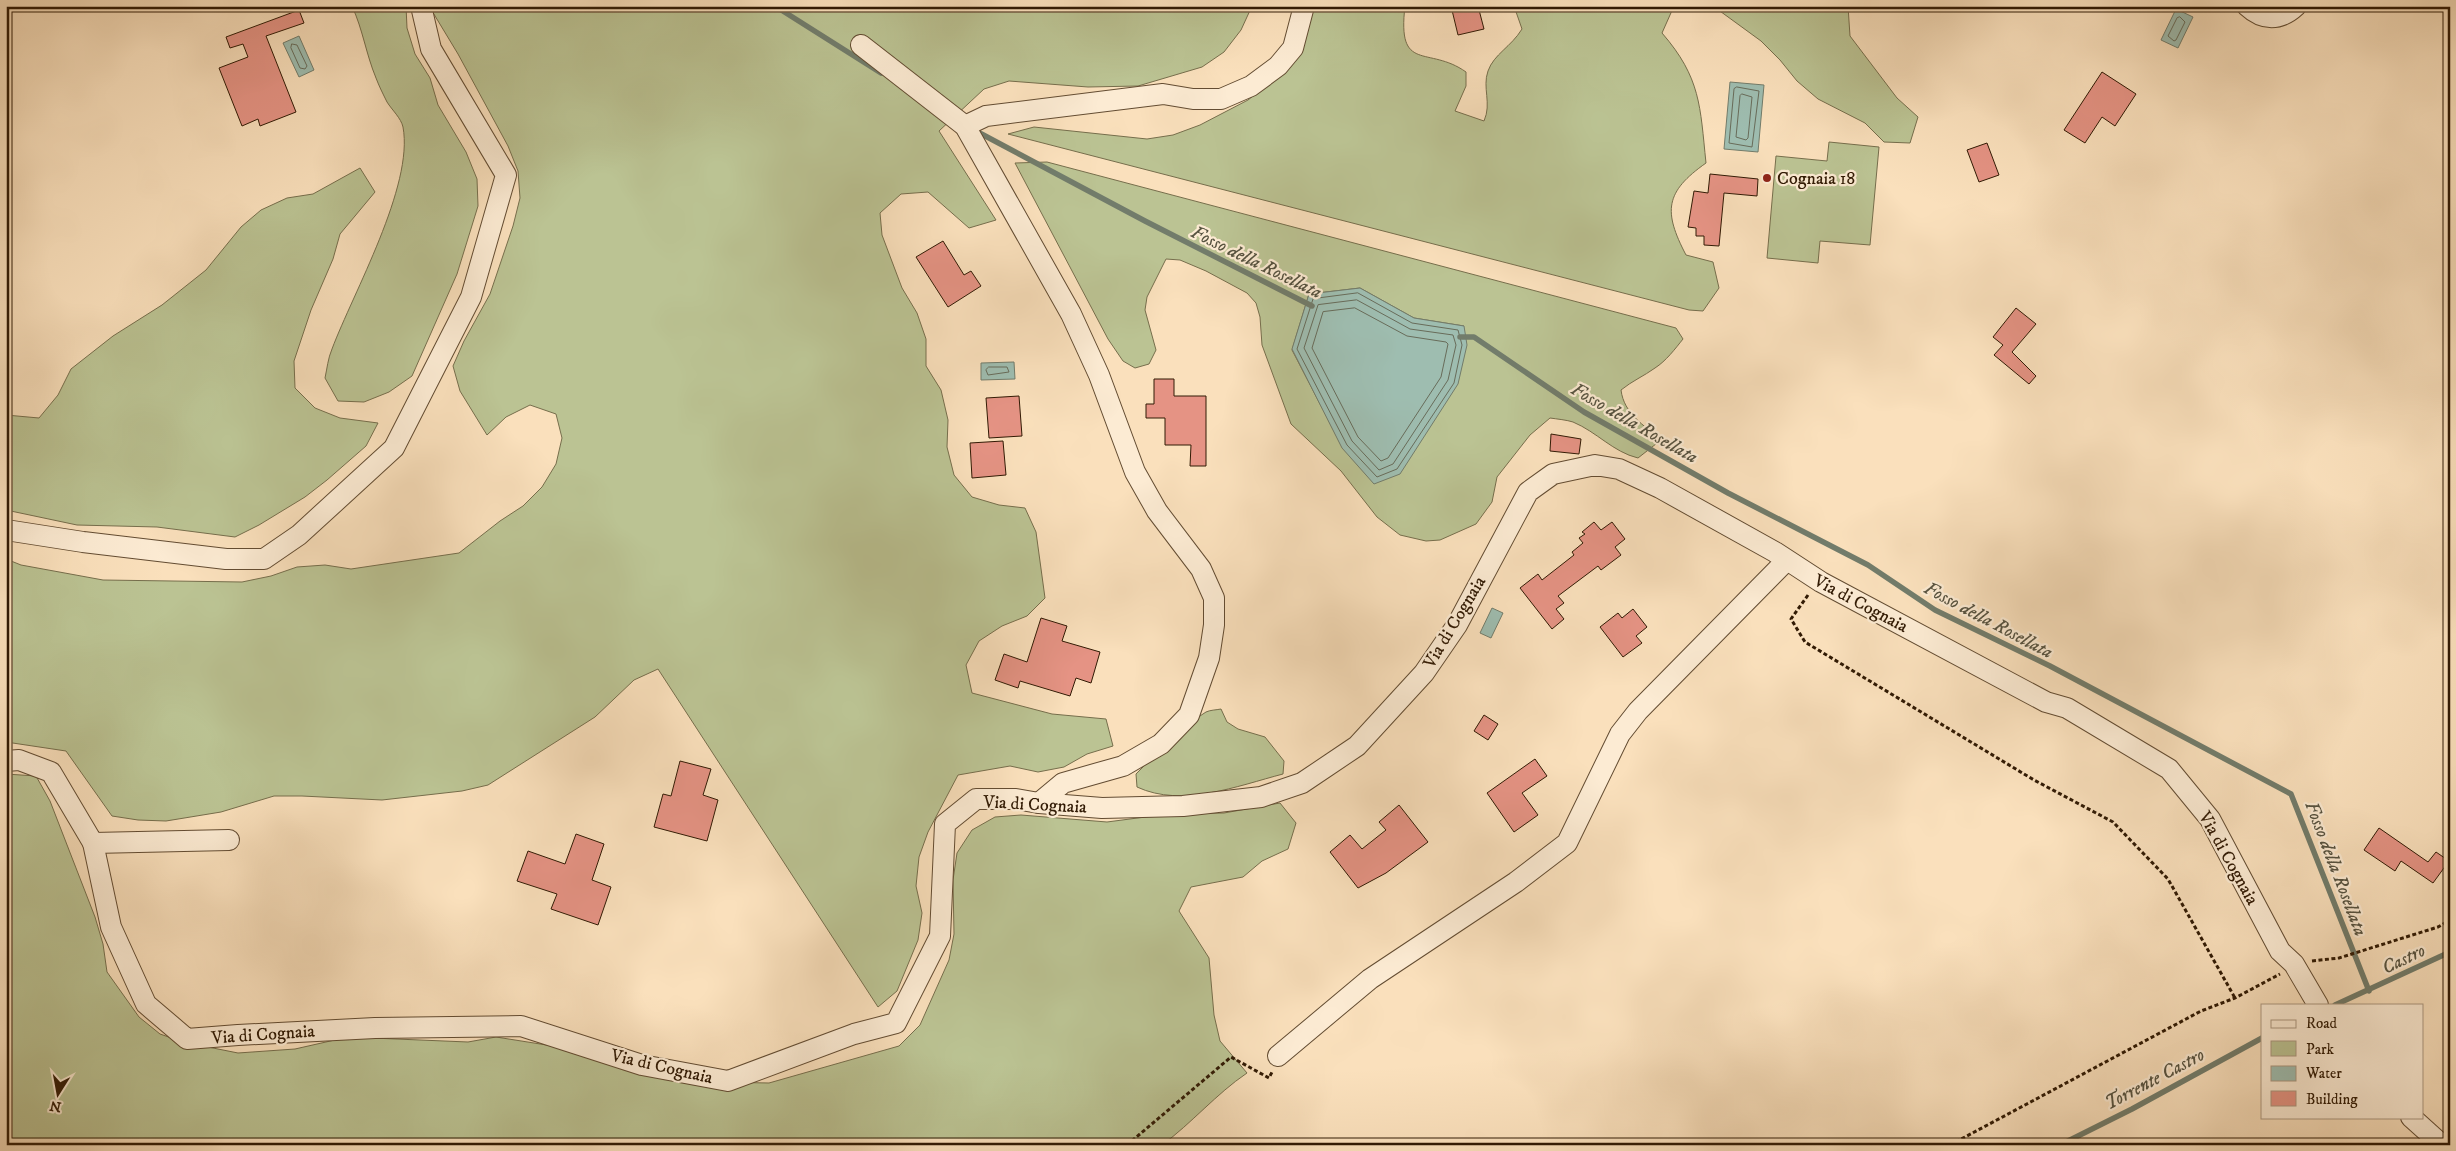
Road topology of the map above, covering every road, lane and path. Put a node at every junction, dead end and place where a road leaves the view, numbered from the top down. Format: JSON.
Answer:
{"nodes":[{"id":1,"x":421,"y":6,"type":"edge"},
{"id":2,"x":1304,"y":6,"type":"edge"},
{"id":3,"x":2247,"y":6,"type":"edge"},
{"id":4,"x":2296,"y":6,"type":"edge"},
{"id":5,"x":861,"y":44,"type":"dead end"},
{"id":6,"x":965,"y":126,"type":"junction"},
{"id":7,"x":6,"y":530,"type":"edge"},
{"id":8,"x":1786,"y":561,"type":"junction"},
{"id":9,"x":1821,"y":582,"type":"junction"},
{"id":10,"x":6,"y":761,"type":"edge"},
{"id":11,"x":1039,"y":803,"type":"junction"},
{"id":12,"x":229,"y":840,"type":"dead end"},
{"id":13,"x":93,"y":843,"type":"junction"},
{"id":14,"x":2450,"y":920,"type":"edge"},
{"id":15,"x":2287,"y":957,"type":"junction"},
{"id":16,"x":2235,"y":998,"type":"junction"},
{"id":17,"x":2316,"y":1002,"type":"edge"},
{"id":18,"x":1278,"y":1056,"type":"joint"},
{"id":19,"x":2412,"y":1118,"type":"edge"},
{"id":20,"x":1127,"y":1145,"type":"edge"},
{"id":21,"x":1950,"y":1145,"type":"edge"},
{"id":22,"x":2442,"y":1145,"type":"edge"}],
"edges":[{"from":1,"to":7,"type":"street"},
{"from":2,"to":6,"type":"street"},
{"from":3,"to":4,"type":"street"},
{"from":5,"to":6,"type":"street"},
{"from":6,"to":11,"type":"street"},
{"from":8,"to":9,"type":"street","name":"Via di Cognaia"},
{"from":8,"to":11,"type":"street","name":"Via di Cognaia"},
{"from":8,"to":18,"type":"street"},
{"from":9,"to":15,"type":"street","name":"Via di Cognaia"},
{"from":9,"to":16,"type":"path"},
{"from":10,"to":13,"type":"street","name":"Via di Cognaia"},
{"from":11,"to":13,"type":"street","name":"Via di Cognaia"},
{"from":12,"to":13,"type":"street"},
{"from":14,"to":15,"type":"path"},
{"from":15,"to":16,"type":"path"},
{"from":15,"to":17,"type":"street","name":"Via di Cognaia"},
{"from":16,"to":21,"type":"path"},
{"from":18,"to":20,"type":"path"},
{"from":19,"to":22,"type":"street"}]}
